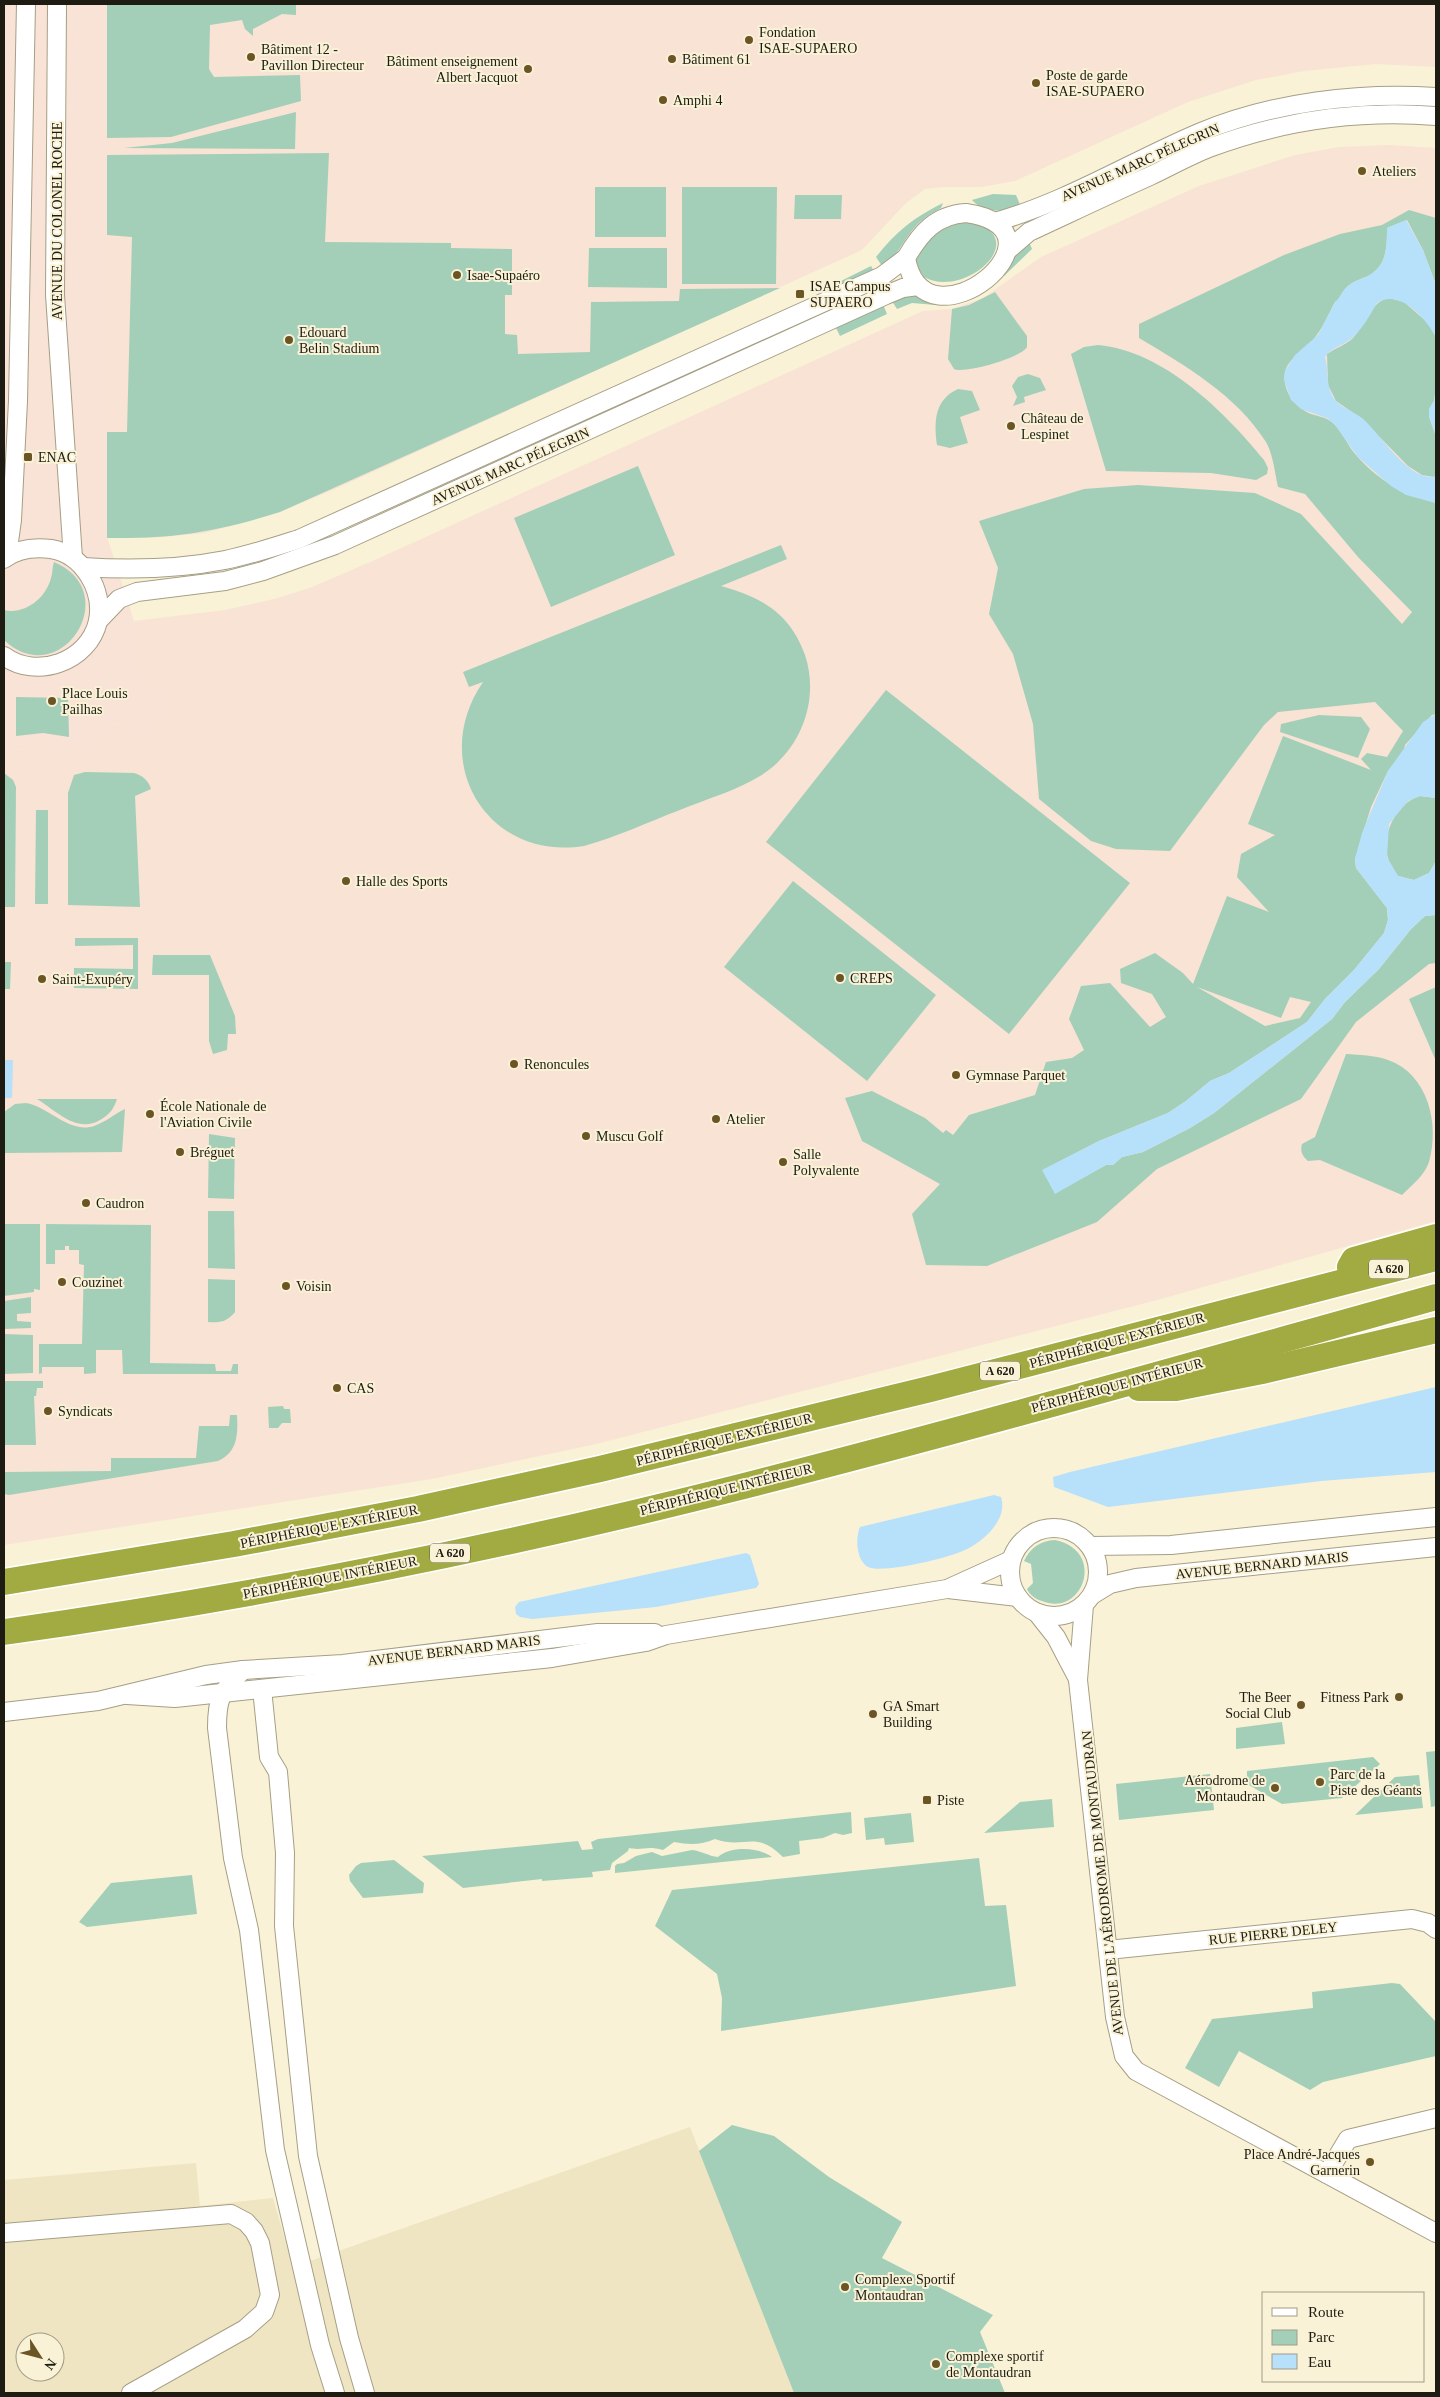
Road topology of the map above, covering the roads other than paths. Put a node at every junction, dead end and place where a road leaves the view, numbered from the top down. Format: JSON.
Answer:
{"nodes":[{"id":1,"x":26,"y":4,"type":"edge"},
{"id":2,"x":58,"y":4,"type":"edge"},
{"id":3,"x":1436,"y":97,"type":"edge"},
{"id":4,"x":1436,"y":116,"type":"edge"},
{"id":5,"x":995,"y":222,"type":"junction"},
{"id":6,"x":1008,"y":250,"type":"junction"},
{"id":7,"x":906,"y":258,"type":"junction"},
{"id":8,"x":918,"y":286,"type":"junction"},
{"id":9,"x":6,"y":557,"type":"edge"},
{"id":10,"x":78,"y":563,"type":"junction"},
{"id":11,"x":98,"y":621,"type":"junction"},
{"id":12,"x":4,"y":656,"type":"edge"},
{"id":13,"x":1436,"y":1237,"type":"edge"},
{"id":14,"x":1436,"y":1258,"type":"edge"},
{"id":15,"x":1342,"y":1281,"type":"junction"},
{"id":16,"x":1436,"y":1297,"type":"edge"},
{"id":17,"x":1436,"y":1330,"type":"edge"},
{"id":18,"x":1111,"y":1387,"type":"junction"},
{"id":19,"x":1436,"y":1517,"type":"edge"},
{"id":20,"x":1090,"y":1546,"type":"junction"},
{"id":21,"x":1436,"y":1546,"type":"edge"},
{"id":22,"x":1011,"y":1560,"type":"junction"},
{"id":23,"x":4,"y":1582,"type":"edge"},
{"id":24,"x":947,"y":1589,"type":"junction"},
{"id":25,"x":1018,"y":1597,"type":"junction"},
{"id":26,"x":1088,"y":1600,"type":"junction"},
{"id":27,"x":1037,"y":1613,"type":"junction"},
{"id":28,"x":4,"y":1632,"type":"edge"},
{"id":29,"x":666,"y":1635,"type":"junction"},
{"id":30,"x":243,"y":1670,"type":"junction"},
{"id":31,"x":1078,"y":1680,"type":"junction"},
{"id":32,"x":262,"y":1689,"type":"junction"},
{"id":33,"x":221,"y":1693,"type":"junction"},
{"id":34,"x":127,"y":1696,"type":"junction"},
{"id":35,"x":4,"y":1712,"type":"edge"},
{"id":36,"x":1436,"y":1929,"type":"edge"},
{"id":37,"x":1108,"y":1950,"type":"junction"},
{"id":38,"x":1436,"y":2118,"type":"edge"},
{"id":39,"x":1327,"y":2174,"type":"junction"},
{"id":40,"x":4,"y":2233,"type":"edge"},
{"id":41,"x":1436,"y":2233,"type":"edge"},
{"id":42,"x":131,"y":2393,"type":"edge"},
{"id":43,"x":335,"y":2393,"type":"edge"},
{"id":44,"x":365,"y":2393,"type":"edge"}],
"edges":[{"from":1,"to":9,"type":"street"},
{"from":2,"to":10,"type":"street","name":"AVENUE DU COLONEL ROCHE"},
{"from":3,"to":5,"type":"street","name":"AVENUE MARC PÉLEGRIN"},
{"from":4,"to":6,"type":"street","name":"AVENUE MARC PÉLEGRIN"},
{"from":5,"to":6,"type":"street"},
{"from":5,"to":7,"type":"street"},
{"from":6,"to":8,"type":"street"},
{"from":7,"to":8,"type":"street"},
{"from":7,"to":10,"type":"street","name":"AVENUE MARC PÉLEGRIN"},
{"from":8,"to":11,"type":"street","name":"AVENUE MARC PÉLEGRIN"},
{"from":9,"to":10,"type":"street"},
{"from":10,"to":11,"type":"street"},
{"from":11,"to":12,"type":"street","name":"AVENUE MARC PÉLEGRIN"},
{"from":13,"to":15,"type":"highway"},
{"from":14,"to":15,"type":"highway","name":"PÉRIPHÉRIQUE EXTÉRIEUR","number":"A 620"},
{"from":15,"to":23,"type":"highway","name":"PÉRIPHÉRIQUE EXTÉRIEUR","number":"A 620"},
{"from":16,"to":18,"type":"highway","name":"PÉRIPHÉRIQUE INTÉRIEUR","number":"A 620"},
{"from":17,"to":18,"type":"highway"},
{"from":18,"to":28,"type":"highway","name":"PÉRIPHÉRIQUE INTÉRIEUR","number":"A 620"},
{"from":19,"to":20,"type":"street","name":"AVENUE BERNARD MARIS"},
{"from":20,"to":22,"type":"street"},
{"from":20,"to":26,"type":"street"},
{"from":21,"to":26,"type":"street","name":"AVENUE BERNARD MARIS"},
{"from":22,"to":24,"type":"street","name":"AVENUE BERNARD MARIS"},
{"from":22,"to":25,"type":"street"},
{"from":24,"to":25,"type":"street","name":"AVENUE BERNARD MARIS"},
{"from":24,"to":29,"type":"street","name":"AVENUE BERNARD MARIS"},
{"from":25,"to":27,"type":"street"},
{"from":26,"to":27,"type":"street"},
{"from":26,"to":31,"type":"street","name":"AVENUE DE L'AÉRODROME DE MONTAUDRAN"},
{"from":27,"to":31,"type":"street","name":"AVENUE DE L'AÉRODROME DE MONTAUDRAN"},
{"from":29,"to":30,"type":"street","name":"AVENUE BERNARD MARIS"},
{"from":29,"to":32,"type":"street","name":"AVENUE BERNARD MARIS"},
{"from":30,"to":32,"type":"street"},
{"from":30,"to":33,"type":"street"},
{"from":30,"to":34,"type":"street","name":"AVENUE BERNARD MARIS"},
{"from":31,"to":37,"type":"street","name":"AVENUE DE L'AÉRODROME DE MONTAUDRAN"},
{"from":32,"to":33,"type":"street","name":"AVENUE BERNARD MARIS"},
{"from":32,"to":44,"type":"street"},
{"from":33,"to":34,"type":"street","name":"AVENUE BERNARD MARIS"},
{"from":33,"to":43,"type":"street"},
{"from":34,"to":35,"type":"street","name":"AVENUE BERNARD MARIS"},
{"from":36,"to":37,"type":"street","name":"RUE PIERRE DELEY"},
{"from":37,"to":39,"type":"street","name":"AVENUE DE L'AÉRODROME DE MONTAUDRAN"},
{"from":38,"to":39,"type":"street"},
{"from":39,"to":41,"type":"street","name":"AVENUE DE L'AÉRODROME DE MONTAUDRAN"},
{"from":40,"to":42,"type":"street"}]}
